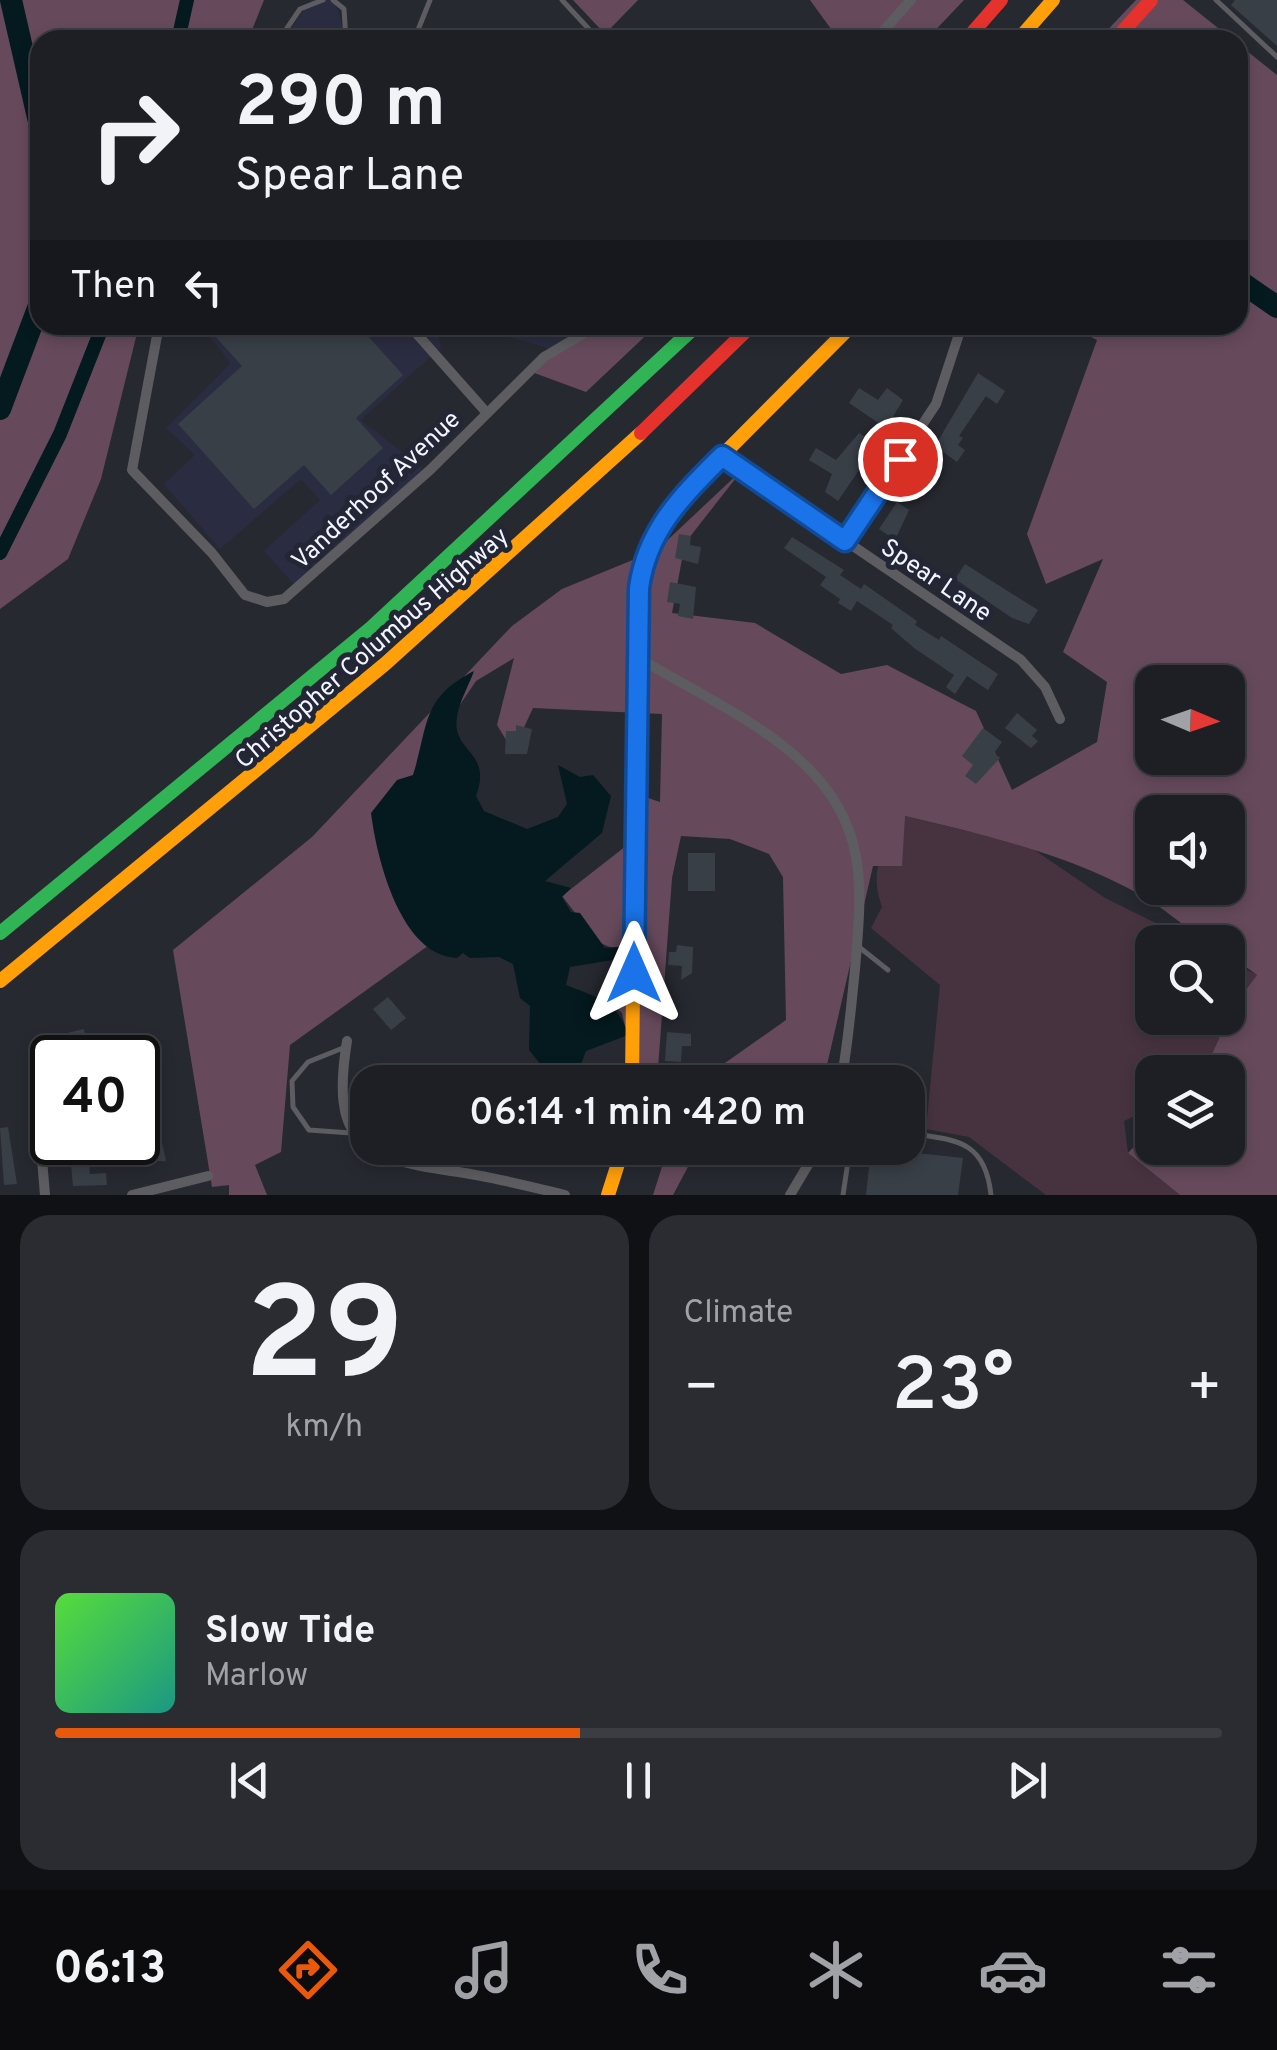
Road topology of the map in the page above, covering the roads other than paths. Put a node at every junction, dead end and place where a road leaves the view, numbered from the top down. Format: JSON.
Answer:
{"nodes":[{"id":1,"x":323,"y":0,"type":"edge"},
{"id":2,"x":334,"y":0,"type":"edge"},
{"id":3,"x":430,"y":0,"type":"edge"},
{"id":4,"x":562,"y":0,"type":"edge"},
{"id":5,"x":911,"y":0,"type":"edge"},
{"id":6,"x":1002,"y":0,"type":"edge"},
{"id":7,"x":1053,"y":0,"type":"edge"},
{"id":8,"x":1151,"y":0,"type":"edge"},
{"id":9,"x":1217,"y":2,"type":"edge"},
{"id":10,"x":286,"y":30,"type":"edge"},
{"id":11,"x":345,"y":30,"type":"edge"},
{"id":12,"x":418,"y":30,"type":"edge"},
{"id":13,"x":590,"y":30,"type":"edge"},
{"id":14,"x":883,"y":30,"type":"edge"},
{"id":15,"x":975,"y":30,"type":"edge"},
{"id":16,"x":1027,"y":30,"type":"edge"},
{"id":17,"x":1125,"y":30,"type":"edge"},
{"id":18,"x":1248,"y":30,"type":"edge"},
{"id":19,"x":1248,"y":30,"type":"edge"},
{"id":20,"x":1277,"y":57,"type":"edge"},
{"id":21,"x":158,"y":335,"type":"edge"},
{"id":22,"x":419,"y":335,"type":"edge"},
{"id":23,"x":581,"y":335,"type":"edge"},
{"id":24,"x":686,"y":335,"type":"edge"},
{"id":25,"x":741,"y":335,"type":"edge"},
{"id":26,"x":842,"y":335,"type":"edge"},
{"id":27,"x":959,"y":335,"type":"edge"},
{"id":28,"x":486,"y":412,"type":"junction"},
{"id":29,"x":722,"y":456,"type":"junction"},
{"id":30,"x":845,"y":541,"type":"junction"},
{"id":31,"x":637,"y":657,"type":"junction"},
{"id":32,"x":1060,"y":719,"type":"dead end"},
{"id":33,"x":0,"y":933,"type":"edge"},
{"id":34,"x":857,"y":946,"type":"junction"},
{"id":35,"x":888,"y":970,"type":"dead end"},
{"id":36,"x":0,"y":981,"type":"edge"},
{"id":37,"x":347,"y":1044,"type":"joint"},
{"id":38,"x":632,"y":1065,"type":"edge"},
{"id":39,"x":843,"y":1065,"type":"edge"},
{"id":40,"x":350,"y":1122,"type":"edge"},
{"id":41,"x":350,"y":1134,"type":"edge"},
{"id":42,"x":925,"y":1136,"type":"edge"},
{"id":43,"x":42,"y":1165,"type":"edge"},
{"id":44,"x":413,"y":1165,"type":"edge"},
{"id":45,"x":618,"y":1165,"type":"edge"},
{"id":46,"x":808,"y":1165,"type":"edge"},
{"id":47,"x":847,"y":1165,"type":"edge"},
{"id":48,"x":208,"y":1176,"type":"dead end"},
{"id":49,"x":44,"y":1195,"type":"edge"},
{"id":50,"x":132,"y":1195,"type":"edge"},
{"id":51,"x":566,"y":1195,"type":"edge"},
{"id":52,"x":608,"y":1195,"type":"edge"},
{"id":53,"x":790,"y":1195,"type":"edge"},
{"id":54,"x":842,"y":1195,"type":"edge"},
{"id":55,"x":991,"y":1195,"type":"edge"}],
"edges":[{"from":1,"to":10,"type":"lane"},
{"from":2,"to":11,"type":"lane"},
{"from":3,"to":12,"type":"lane"},
{"from":4,"to":13,"type":"lane"},
{"from":5,"to":14,"type":"street"},
{"from":6,"to":15,"type":"main road"},
{"from":7,"to":16,"type":"main road"},
{"from":8,"to":17,"type":"main road"},
{"from":9,"to":18,"type":"lane"},
{"from":19,"to":20,"type":"lane"},
{"from":21,"to":28,"type":"street","name":"Vanderhoof Avenue"},
{"from":22,"to":28,"type":"street"},
{"from":23,"to":28,"type":"street"},
{"from":24,"to":33,"type":"main road","name":"Christopher Columbus Highway"},
{"from":25,"to":36,"type":"main road","name":"Christopher Columbus Highway"},
{"from":26,"to":29,"type":"main road"},
{"from":27,"to":30,"type":"street"},
{"from":29,"to":30,"type":"street","name":"Spear Lane"},
{"from":29,"to":31,"type":"main road"},
{"from":30,"to":32,"type":"street","name":"Spear Lane"},
{"from":31,"to":34,"type":"street"},
{"from":31,"to":38,"type":"main road"},
{"from":34,"to":35,"type":"lane"},
{"from":34,"to":39,"type":"street"},
{"from":37,"to":40,"type":"street"},
{"from":37,"to":41,"type":"lane"},
{"from":42,"to":55,"type":"lane"},
{"from":43,"to":49,"type":"street"},
{"from":44,"to":51,"type":"street"},
{"from":45,"to":52,"type":"main road"},
{"from":46,"to":53,"type":"street"},
{"from":47,"to":54,"type":"lane"},
{"from":48,"to":50,"type":"street"}]}
